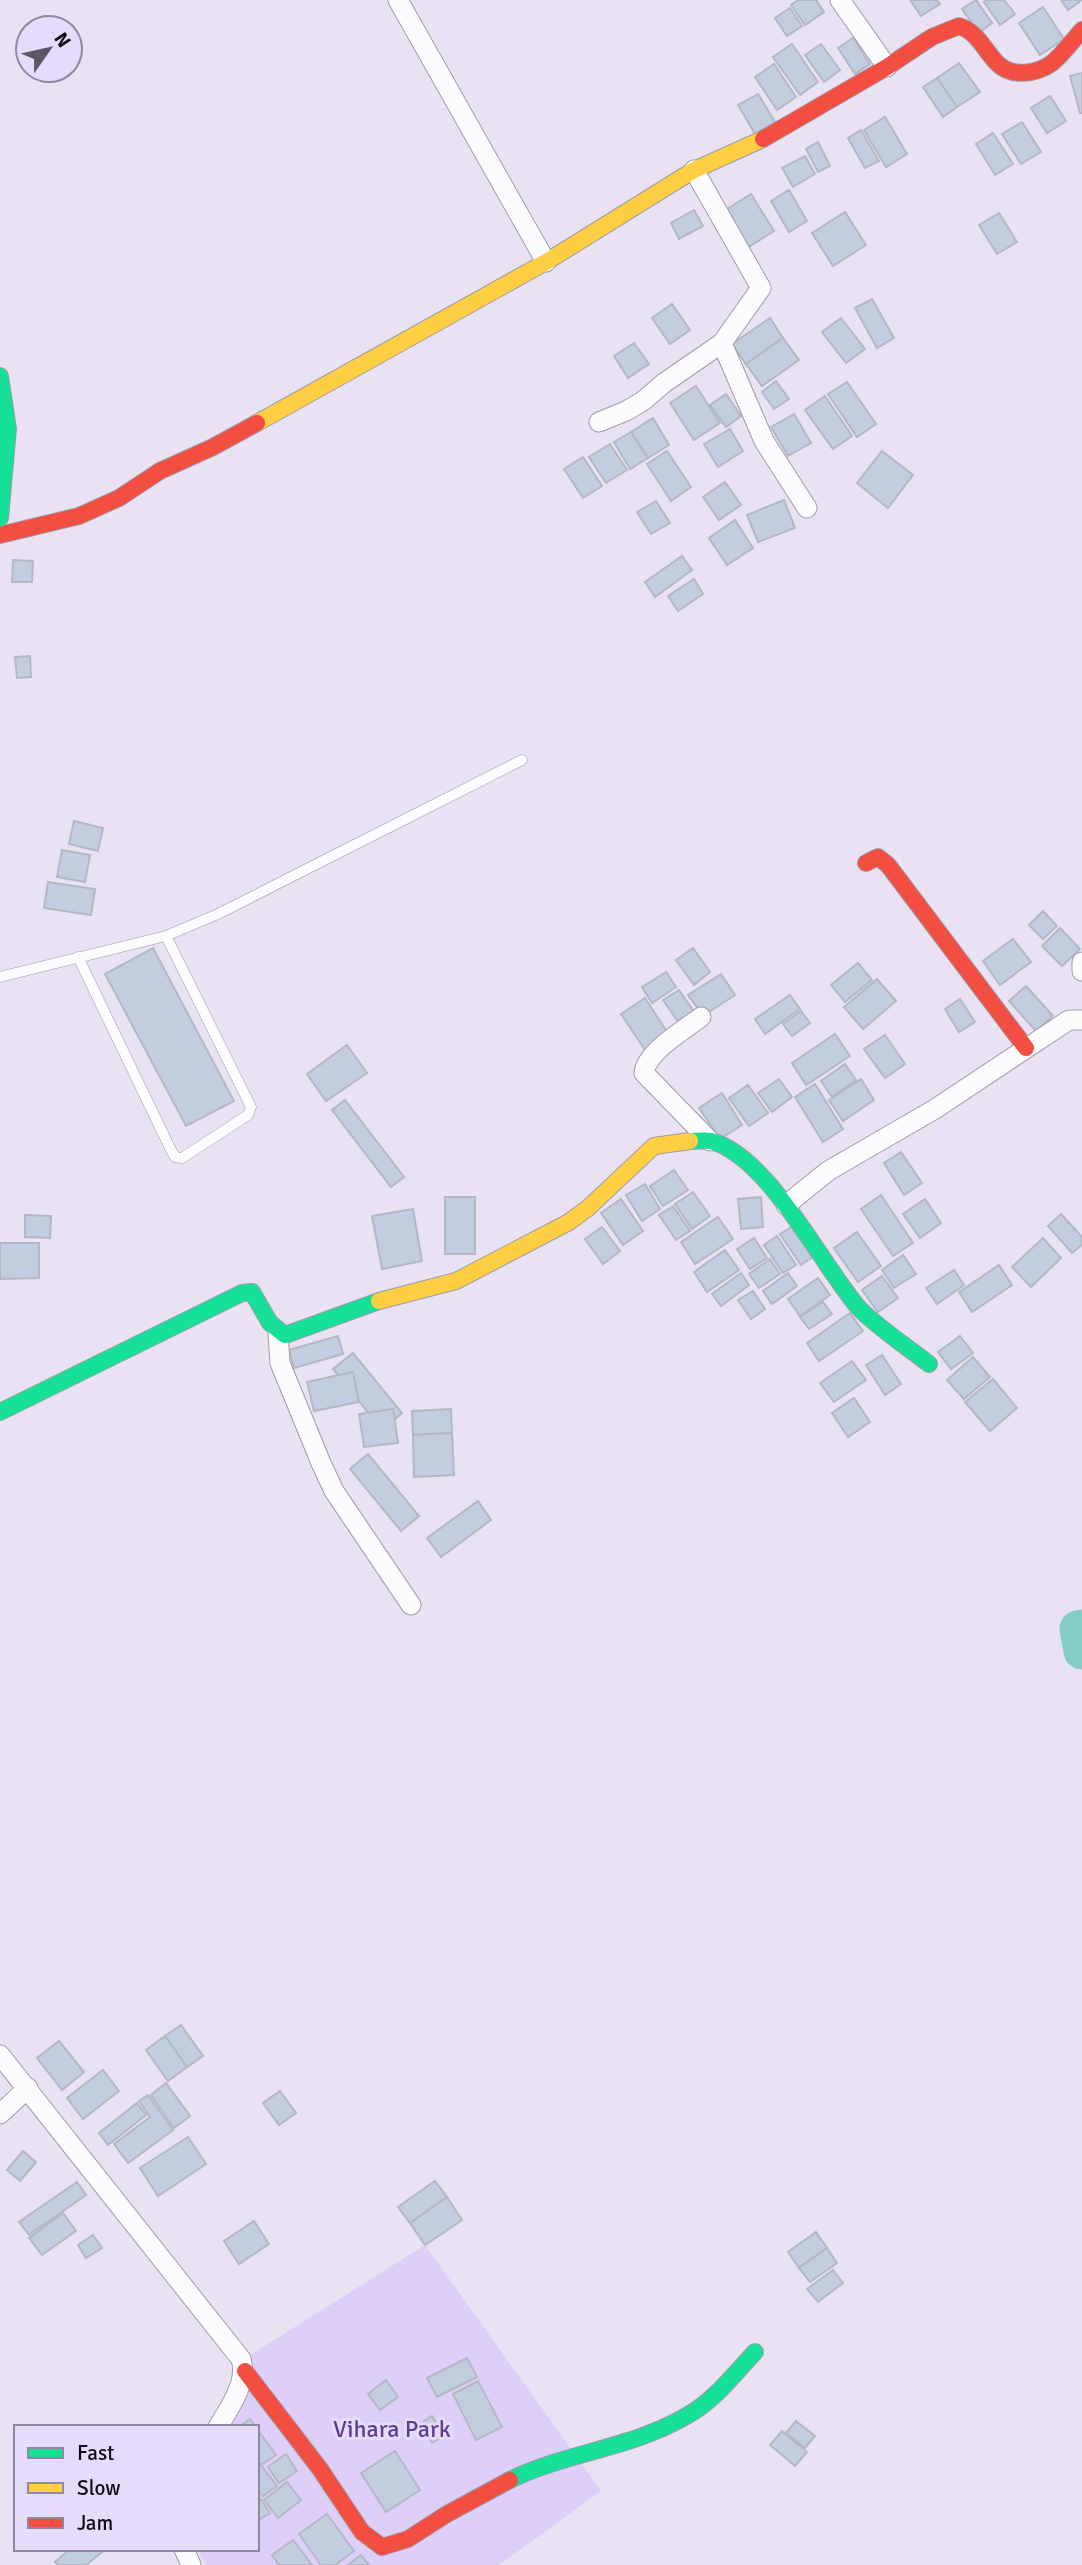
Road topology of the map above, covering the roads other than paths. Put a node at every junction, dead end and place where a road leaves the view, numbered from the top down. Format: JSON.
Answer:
{"nodes":[{"id":1,"x":398,"y":0,"type":"edge"},
{"id":2,"x":840,"y":0,"type":"edge"},
{"id":3,"x":1082,"y":30,"type":"edge"},
{"id":4,"x":887,"y":68,"type":"junction"},
{"id":5,"x":694,"y":170,"type":"junction"},
{"id":6,"x":546,"y":262,"type":"junction"},
{"id":7,"x":722,"y":343,"type":"junction"},
{"id":8,"x":0,"y":376,"type":"edge"},
{"id":9,"x":599,"y":422,"type":"dead end"},
{"id":10,"x":807,"y":508,"type":"dead end"},
{"id":11,"x":0,"y":518,"type":"edge"},
{"id":12,"x":0,"y":536,"type":"edge"},
{"id":13,"x":522,"y":760,"type":"dead end"},
{"id":14,"x":866,"y":863,"type":"dead end"},
{"id":15,"x":166,"y":936,"type":"junction"},
{"id":16,"x":78,"y":957,"type":"junction"},
{"id":17,"x":1082,"y":962,"type":"edge"},
{"id":18,"x":1082,"y":971,"type":"edge"},
{"id":19,"x":0,"y":977,"type":"edge"},
{"id":20,"x":701,"y":1017,"type":"dead end"},
{"id":21,"x":1082,"y":1020,"type":"edge"},
{"id":22,"x":1026,"y":1048,"type":"junction"},
{"id":23,"x":710,"y":1141,"type":"junction"},
{"id":24,"x":786,"y":1205,"type":"junction"},
{"id":25,"x":278,"y":1333,"type":"junction"},
{"id":26,"x":929,"y":1364,"type":"dead end"},
{"id":27,"x":0,"y":1412,"type":"edge"},
{"id":28,"x":411,"y":1605,"type":"dead end"},
{"id":29,"x":0,"y":2055,"type":"edge"},
{"id":30,"x":29,"y":2088,"type":"junction"},
{"id":31,"x":0,"y":2114,"type":"edge"},
{"id":32,"x":755,"y":2352,"type":"dead end"},
{"id":33,"x":245,"y":2371,"type":"junction"},
{"id":34,"x":219,"y":2425,"type":"edge"}],
"edges":[{"from":1,"to":6,"type":"street"},
{"from":2,"to":4,"type":"street"},
{"from":3,"to":4,"type":"street"},
{"from":4,"to":5,"type":"street"},
{"from":5,"to":6,"type":"street"},
{"from":5,"to":7,"type":"street"},
{"from":6,"to":12,"type":"street"},
{"from":7,"to":9,"type":"street"},
{"from":7,"to":10,"type":"street"},
{"from":8,"to":11,"type":"street"},
{"from":13,"to":15,"type":"lane"},
{"from":14,"to":22,"type":"street"},
{"from":15,"to":16,"type":"lane"},
{"from":15,"to":16,"type":"lane"},
{"from":16,"to":19,"type":"lane"},
{"from":17,"to":18,"type":"street"},
{"from":20,"to":23,"type":"street"},
{"from":21,"to":22,"type":"street"},
{"from":22,"to":24,"type":"street"},
{"from":23,"to":24,"type":"street"},
{"from":23,"to":25,"type":"street"},
{"from":24,"to":26,"type":"street"},
{"from":25,"to":27,"type":"street"},
{"from":25,"to":28,"type":"street"},
{"from":29,"to":30,"type":"street"},
{"from":30,"to":31,"type":"street"},
{"from":30,"to":33,"type":"street"},
{"from":32,"to":33,"type":"street"},
{"from":33,"to":34,"type":"street"}]}
